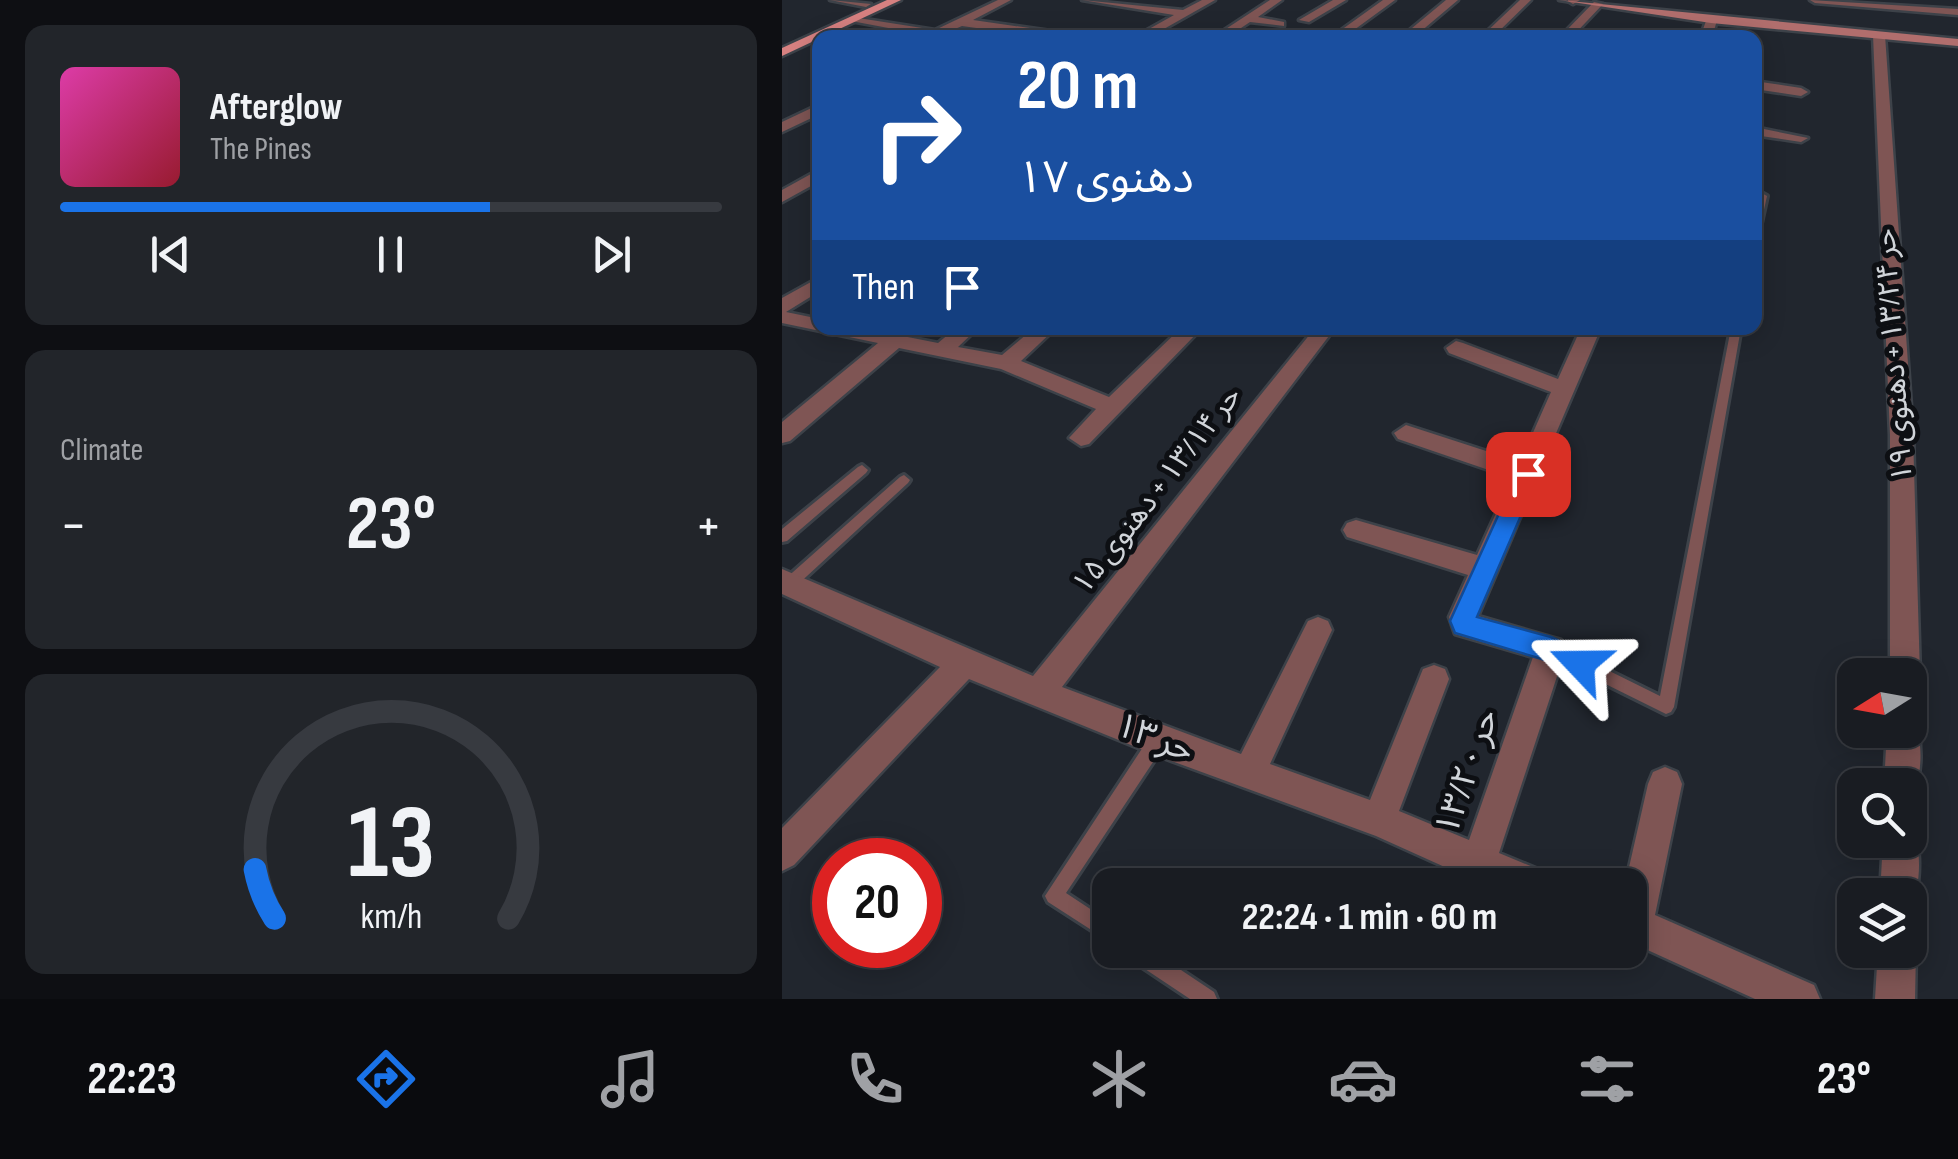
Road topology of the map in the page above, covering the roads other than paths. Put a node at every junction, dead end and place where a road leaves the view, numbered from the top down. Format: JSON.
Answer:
{"nodes":[{"id":1,"x":835,"y":0,"type":"edge"},
{"id":2,"x":896,"y":0,"type":"edge"},
{"id":3,"x":1006,"y":0,"type":"edge"},
{"id":4,"x":1088,"y":0,"type":"edge"},
{"id":5,"x":1210,"y":0,"type":"edge"},
{"id":6,"x":1277,"y":0,"type":"edge"},
{"id":7,"x":1340,"y":0,"type":"edge"},
{"id":8,"x":1390,"y":0,"type":"edge"},
{"id":9,"x":1453,"y":0,"type":"edge"},
{"id":10,"x":1526,"y":0,"type":"edge"},
{"id":11,"x":1564,"y":0,"type":"edge"},
{"id":12,"x":1574,"y":0,"type":"edge"},
{"id":13,"x":1815,"y":0,"type":"edge"},
{"id":14,"x":870,"y":2,"type":"edge"},
{"id":15,"x":1598,"y":4,"type":"junction"},
{"id":16,"x":1958,"y":12,"type":"edge"},
{"id":17,"x":1184,"y":13,"type":"junction"},
{"id":18,"x":1007,"y":16,"type":"dead end"},
{"id":19,"x":1244,"y":18,"type":"junction"},
{"id":20,"x":852,"y":20,"type":"junction"},
{"id":21,"x":1305,"y":20,"type":"dead end"},
{"id":22,"x":1712,"y":20,"type":"junction"},
{"id":23,"x":960,"y":22,"type":"junction"},
{"id":24,"x":1280,"y":24,"type":"dead end"},
{"id":25,"x":985,"y":25,"type":"junction"},
{"id":26,"x":1230,"y":29,"type":"joint"},
{"id":27,"x":830,"y":30,"type":"edge"},
{"id":28,"x":908,"y":30,"type":"edge"},
{"id":29,"x":940,"y":30,"type":"edge"},
{"id":30,"x":1022,"y":30,"type":"edge"},
{"id":31,"x":1153,"y":30,"type":"edge"},
{"id":32,"x":1235,"y":30,"type":"edge"},
{"id":33,"x":1347,"y":30,"type":"edge"},
{"id":34,"x":1415,"y":30,"type":"edge"},
{"id":35,"x":1494,"y":30,"type":"edge"},
{"id":36,"x":1572,"y":30,"type":"edge"},
{"id":37,"x":1709,"y":30,"type":"edge"},
{"id":38,"x":1879,"y":35,"type":"junction"},
{"id":39,"x":812,"y":38,"type":"edge"},
{"id":40,"x":782,"y":41,"type":"edge"},
{"id":41,"x":1958,"y":43,"type":"edge"},
{"id":42,"x":782,"y":52,"type":"edge"},
{"id":43,"x":1762,"y":86,"type":"edge"},
{"id":44,"x":1801,"y":92,"type":"dead end"},
{"id":45,"x":812,"y":112,"type":"edge"},
{"id":46,"x":782,"y":128,"type":"edge"},
{"id":47,"x":1762,"y":132,"type":"edge"},
{"id":48,"x":1800,"y":138,"type":"dead end"},
{"id":49,"x":812,"y":179,"type":"edge"},
{"id":50,"x":782,"y":197,"type":"edge"},
{"id":51,"x":812,"y":287,"type":"edge"},
{"id":52,"x":782,"y":307,"type":"edge"},
{"id":53,"x":782,"y":317,"type":"edge"},
{"id":54,"x":812,"y":323,"type":"edge"},
{"id":55,"x":869,"y":335,"type":"edge"},
{"id":56,"x":960,"y":335,"type":"edge"},
{"id":57,"x":1038,"y":335,"type":"edge"},
{"id":58,"x":1185,"y":335,"type":"edge"},
{"id":59,"x":1320,"y":335,"type":"edge"},
{"id":60,"x":1588,"y":335,"type":"edge"},
{"id":61,"x":1735,"y":335,"type":"edge"},
{"id":62,"x":895,"y":340,"type":"junction"},
{"id":63,"x":944,"y":348,"type":"junction"},
{"id":64,"x":1456,"y":348,"type":"dead end"},
{"id":65,"x":1006,"y":363,"type":"junction"},
{"id":66,"x":1561,"y":388,"type":"junction"},
{"id":67,"x":1112,"y":407,"type":"junction"},
{"id":68,"x":1406,"y":433,"type":"dead end"},
{"id":69,"x":782,"y":436,"type":"edge"},
{"id":70,"x":1081,"y":438,"type":"dead end"},
{"id":71,"x":862,"y":470,"type":"dead end"},
{"id":72,"x":1528,"y":474,"type":"junction"},
{"id":73,"x":904,"y":480,"type":"dead end"},
{"id":74,"x":1356,"y":530,"type":"dead end"},
{"id":75,"x":782,"y":537,"type":"edge"},
{"id":76,"x":1485,"y":570,"type":"junction"},
{"id":77,"x":786,"y":583,"type":"edge"},
{"id":78,"x":1318,"y":630,"type":"dead end"},
{"id":79,"x":1551,"y":649,"type":"junction"},
{"id":80,"x":1904,"y":658,"type":"edge"},
{"id":81,"x":964,"y":663,"type":"junction"},
{"id":82,"x":1434,"y":678,"type":"dead end"},
{"id":83,"x":1040,"y":691,"type":"junction"},
{"id":84,"x":1158,"y":740,"type":"junction"},
{"id":85,"x":1249,"y":773,"type":"junction"},
{"id":86,"x":1665,"y":784,"type":"dead end"},
{"id":87,"x":1379,"y":820,"type":"junction"},
{"id":88,"x":782,"y":853,"type":"edge"},
{"id":89,"x":1478,"y":864,"type":"junction"},
{"id":90,"x":1488,"y":868,"type":"edge"},
{"id":91,"x":1645,"y":868,"type":"edge"},
{"id":92,"x":1092,"y":921,"type":"edge"},
{"id":93,"x":1647,"y":931,"type":"edge"},
{"id":94,"x":1161,"y":968,"type":"edge"},
{"id":95,"x":1896,"y":968,"type":"edge"},
{"id":96,"x":1207,"y":999,"type":"edge"},
{"id":97,"x":1800,"y":999,"type":"edge"},
{"id":98,"x":1895,"y":999,"type":"edge"}],
"edges":[{"from":1,"to":14,"type":"street"},
{"from":2,"to":20,"type":"main road"},
{"from":3,"to":23,"type":"street"},
{"from":4,"to":17,"type":"street"},
{"from":5,"to":17,"type":"street"},
{"from":6,"to":19,"type":"street"},
{"from":7,"to":21,"type":"street"},
{"from":8,"to":33,"type":"street"},
{"from":9,"to":34,"type":"street"},
{"from":10,"to":35,"type":"street"},
{"from":11,"to":12,"type":"street"},
{"from":12,"to":15,"type":"street"},
{"from":13,"to":16,"type":"street"},
{"from":14,"to":40,"type":"main road"},
{"from":15,"to":22,"type":"street"},
{"from":15,"to":36,"type":"street"},
{"from":17,"to":31,"type":"street"},
{"from":18,"to":25,"type":"street"},
{"from":19,"to":24,"type":"street"},
{"from":19,"to":26,"type":"street"},
{"from":20,"to":27,"type":"main road"},
{"from":20,"to":28,"type":"street"},
{"from":22,"to":37,"type":"street"},
{"from":22,"to":38,"type":"street"},
{"from":23,"to":25,"type":"street"},
{"from":23,"to":29,"type":"street"},
{"from":25,"to":30,"type":"street"},
{"from":26,"to":32,"type":"street"},
{"from":38,"to":41,"type":"street"},
{"from":38,"to":80,"type":"street","name":"حر ۱۳/۲۴ + دهنوی ۱۹"},
{"from":39,"to":42,"type":"main road"},
{"from":43,"to":44,"type":"street"},
{"from":45,"to":46,"type":"street"},
{"from":47,"to":48,"type":"street"},
{"from":49,"to":50,"type":"street"},
{"from":51,"to":52,"type":"street"},
{"from":53,"to":54,"type":"street"},
{"from":55,"to":62,"type":"street"},
{"from":56,"to":63,"type":"street"},
{"from":57,"to":65,"type":"street"},
{"from":58,"to":67,"type":"street"},
{"from":59,"to":83,"type":"street","name":"حر ۱۳/۱۴ + دهنوی ۱۵"},
{"from":60,"to":66,"type":"street"},
{"from":61,"to":79,"type":"lane"},
{"from":62,"to":63,"type":"street"},
{"from":62,"to":69,"type":"street"},
{"from":63,"to":65,"type":"street"},
{"from":64,"to":66,"type":"street"},
{"from":65,"to":67,"type":"street"},
{"from":66,"to":72,"type":"street"},
{"from":67,"to":70,"type":"street"},
{"from":68,"to":72,"type":"street"},
{"from":71,"to":75,"type":"lane"},
{"from":72,"to":76,"type":"street"},
{"from":73,"to":77,"type":"lane"},
{"from":74,"to":76,"type":"street"},
{"from":76,"to":79,"type":"street"},
{"from":77,"to":81,"type":"street","name":"حر ۱۳"},
{"from":78,"to":85,"type":"street"},
{"from":79,"to":89,"type":"street","name":"حر ۱۳/۲۰"},
{"from":81,"to":83,"type":"street","name":"حر ۱۳"},
{"from":81,"to":88,"type":"street"},
{"from":82,"to":87,"type":"street"},
{"from":83,"to":84,"type":"street","name":"حر ۱۳"},
{"from":84,"to":85,"type":"street","name":"حر ۱۳"},
{"from":84,"to":92,"type":"lane"},
{"from":85,"to":87,"type":"street","name":"حر ۱۳"},
{"from":86,"to":91,"type":"street"},
{"from":87,"to":89,"type":"street","name":"حر ۱۳"},
{"from":89,"to":90,"type":"street","name":"حر ۱۳"},
{"from":93,"to":97,"type":"street"},
{"from":94,"to":96,"type":"lane"},
{"from":95,"to":98,"type":"street"}]}
